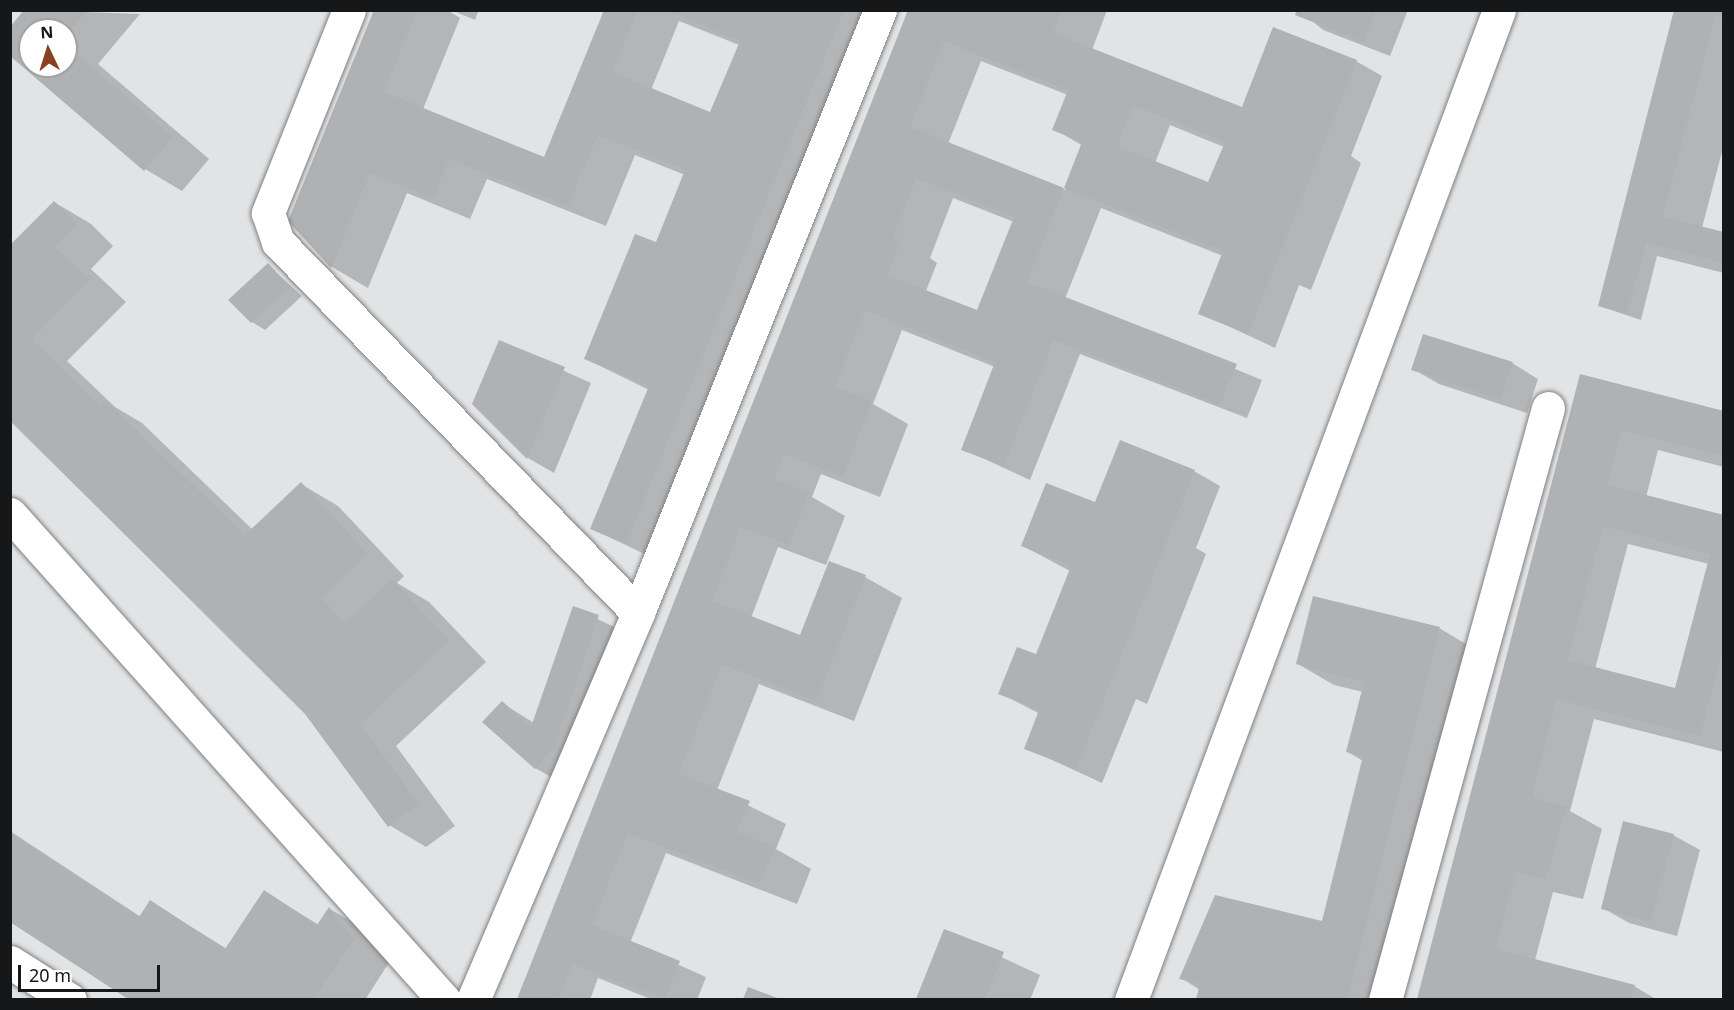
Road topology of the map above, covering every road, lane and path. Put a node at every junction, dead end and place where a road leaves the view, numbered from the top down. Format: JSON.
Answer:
{"nodes":[{"id":1,"x":349,"y":10,"type":"edge"},
{"id":2,"x":880,"y":10,"type":"edge"},
{"id":3,"x":1499,"y":10,"type":"edge"},
{"id":4,"x":1548,"y":408,"type":"dead end"},
{"id":5,"x":10,"y":514,"type":"edge"},
{"id":6,"x":638,"y":613,"type":"junction"},
{"id":7,"x":10,"y":962,"type":"edge"},
{"id":8,"x":70,"y":999,"type":"edge"},
{"id":9,"x":444,"y":999,"type":"edge"},
{"id":10,"x":473,"y":999,"type":"edge"},
{"id":11,"x":1131,"y":999,"type":"edge"},
{"id":12,"x":1385,"y":999,"type":"edge"}],
"edges":[{"from":1,"to":6,"type":"street"},
{"from":2,"to":6,"type":"street"},
{"from":3,"to":11,"type":"street"},
{"from":4,"to":12,"type":"street"},
{"from":5,"to":9,"type":"street"},
{"from":6,"to":10,"type":"street"},
{"from":7,"to":8,"type":"street"}]}
